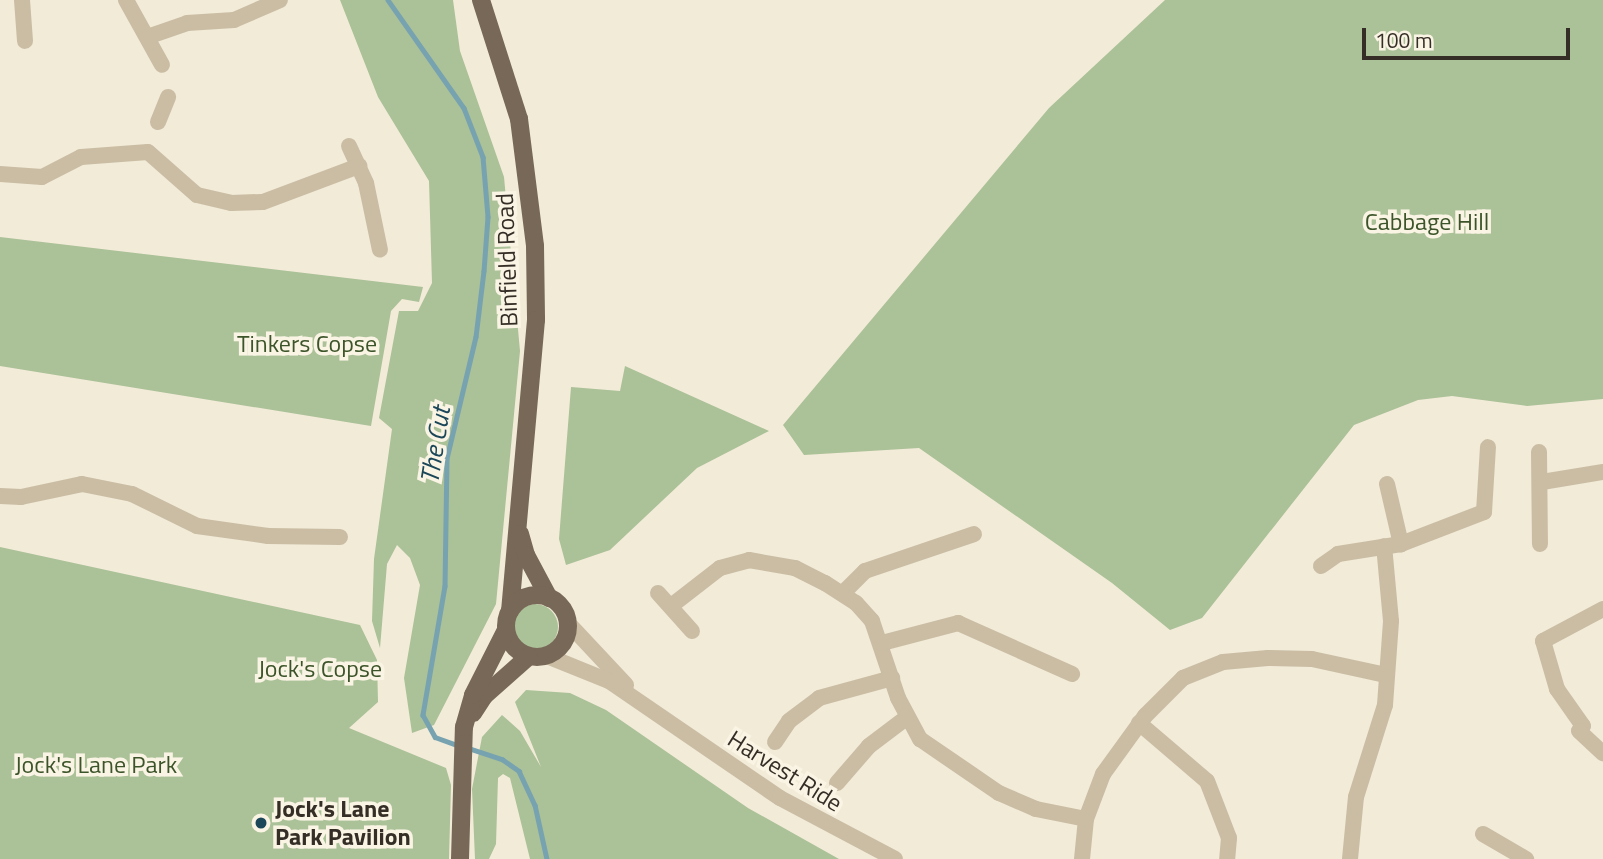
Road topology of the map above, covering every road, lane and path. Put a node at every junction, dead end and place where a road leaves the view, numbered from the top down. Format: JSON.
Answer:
{"nodes":[{"id":1,"x":22,"y":0,"type":"edge"},
{"id":2,"x":126,"y":0,"type":"edge"},
{"id":3,"x":280,"y":0,"type":"edge"},
{"id":4,"x":481,"y":0,"type":"edge"},
{"id":5,"x":150,"y":36,"type":"junction"},
{"id":6,"x":25,"y":41,"type":"dead end"},
{"id":7,"x":162,"y":65,"type":"dead end"},
{"id":8,"x":168,"y":97,"type":"dead end"},
{"id":9,"x":158,"y":122,"type":"dead end"},
{"id":10,"x":349,"y":146,"type":"dead end"},
{"id":11,"x":359,"y":166,"type":"junction"},
{"id":12,"x":0,"y":174,"type":"edge"},
{"id":13,"x":380,"y":250,"type":"dead end"},
{"id":14,"x":1488,"y":447,"type":"dead end"},
{"id":15,"x":1539,"y":452,"type":"dead end"},
{"id":16,"x":1603,"y":472,"type":"edge"},
{"id":17,"x":1542,"y":482,"type":"junction"},
{"id":18,"x":1387,"y":484,"type":"dead end"},
{"id":19,"x":0,"y":496,"type":"edge"},
{"id":20,"x":518,"y":524,"type":"junction"},
{"id":21,"x":974,"y":534,"type":"dead end"},
{"id":22,"x":340,"y":537,"type":"dead end"},
{"id":23,"x":1540,"y":544,"type":"dead end"},
{"id":24,"x":1392,"y":545,"type":"junction"},
{"id":25,"x":1321,"y":566,"type":"dead end"},
{"id":26,"x":658,"y":593,"type":"dead end"},
{"id":27,"x":843,"y":593,"type":"junction"},
{"id":28,"x":549,"y":598,"type":"junction"},
{"id":29,"x":671,"y":606,"type":"junction"},
{"id":30,"x":1603,"y":608,"type":"edge"},
{"id":31,"x":510,"y":611,"type":"junction"},
{"id":32,"x":568,"y":623,"type":"junction"},
{"id":33,"x":506,"y":630,"type":"junction"},
{"id":34,"x":692,"y":631,"type":"dead end"},
{"id":35,"x":882,"y":643,"type":"junction"},
{"id":36,"x":538,"y":656,"type":"junction"},
{"id":37,"x":1072,"y":674,"type":"dead end"},
{"id":38,"x":1386,"y":675,"type":"junction"},
{"id":39,"x":892,"y":678,"type":"junction"},
{"id":40,"x":656,"y":713,"type":"junction"},
{"id":41,"x":906,"y":718,"type":"junction"},
{"id":42,"x":1139,"y":723,"type":"junction"},
{"id":43,"x":464,"y":727,"type":"junction"},
{"id":44,"x":775,"y":742,"type":"dead end"},
{"id":45,"x":1603,"y":753,"type":"edge"},
{"id":46,"x":837,"y":783,"type":"dead end"},
{"id":47,"x":1086,"y":819,"type":"junction"},
{"id":48,"x":1483,"y":834,"type":"dead end"},
{"id":49,"x":460,"y":859,"type":"edge"},
{"id":50,"x":895,"y":859,"type":"edge"},
{"id":51,"x":1082,"y":859,"type":"edge"},
{"id":52,"x":1227,"y":859,"type":"edge"},
{"id":53,"x":1350,"y":859,"type":"edge"},
{"id":54,"x":1526,"y":859,"type":"edge"}],
"edges":[{"from":1,"to":6,"type":"street"},
{"from":2,"to":5,"type":"street"},
{"from":3,"to":5,"type":"street"},
{"from":4,"to":20,"type":"main road","name":"Binfield Road"},
{"from":5,"to":7,"type":"street"},
{"from":8,"to":9,"type":"street"},
{"from":10,"to":11,"type":"street"},
{"from":11,"to":12,"type":"street"},
{"from":11,"to":13,"type":"street"},
{"from":14,"to":24,"type":"street"},
{"from":15,"to":17,"type":"street"},
{"from":16,"to":17,"type":"street"},
{"from":17,"to":23,"type":"street"},
{"from":18,"to":24,"type":"street"},
{"from":19,"to":22,"type":"street"},
{"from":20,"to":28,"type":"main road","name":"Binfield Road"},
{"from":20,"to":31,"type":"main road","name":"Binfield Road"},
{"from":21,"to":27,"type":"street"},
{"from":24,"to":25,"type":"street"},
{"from":24,"to":38,"type":"street"},
{"from":26,"to":29,"type":"street"},
{"from":27,"to":29,"type":"street"},
{"from":27,"to":35,"type":"street"},
{"from":28,"to":31,"type":"main road"},
{"from":28,"to":32,"type":"main road"},
{"from":29,"to":34,"type":"street"},
{"from":30,"to":45,"type":"street"},
{"from":31,"to":33,"type":"main road"},
{"from":32,"to":36,"type":"main road"},
{"from":32,"to":40,"type":"street","name":"Harvest Ride"},
{"from":33,"to":36,"type":"main road"},
{"from":33,"to":43,"type":"main road"},
{"from":35,"to":37,"type":"street"},
{"from":35,"to":39,"type":"street"},
{"from":36,"to":40,"type":"street","name":"Harvest Ride"},
{"from":36,"to":43,"type":"main road"},
{"from":38,"to":42,"type":"street"},
{"from":38,"to":53,"type":"street"},
{"from":39,"to":41,"type":"street"},
{"from":39,"to":44,"type":"street"},
{"from":40,"to":50,"type":"street","name":"Harvest Ride"},
{"from":41,"to":46,"type":"street"},
{"from":41,"to":47,"type":"street"},
{"from":42,"to":47,"type":"street"},
{"from":42,"to":52,"type":"street"},
{"from":43,"to":49,"type":"main road"},
{"from":47,"to":51,"type":"street"},
{"from":48,"to":54,"type":"street"}]}
